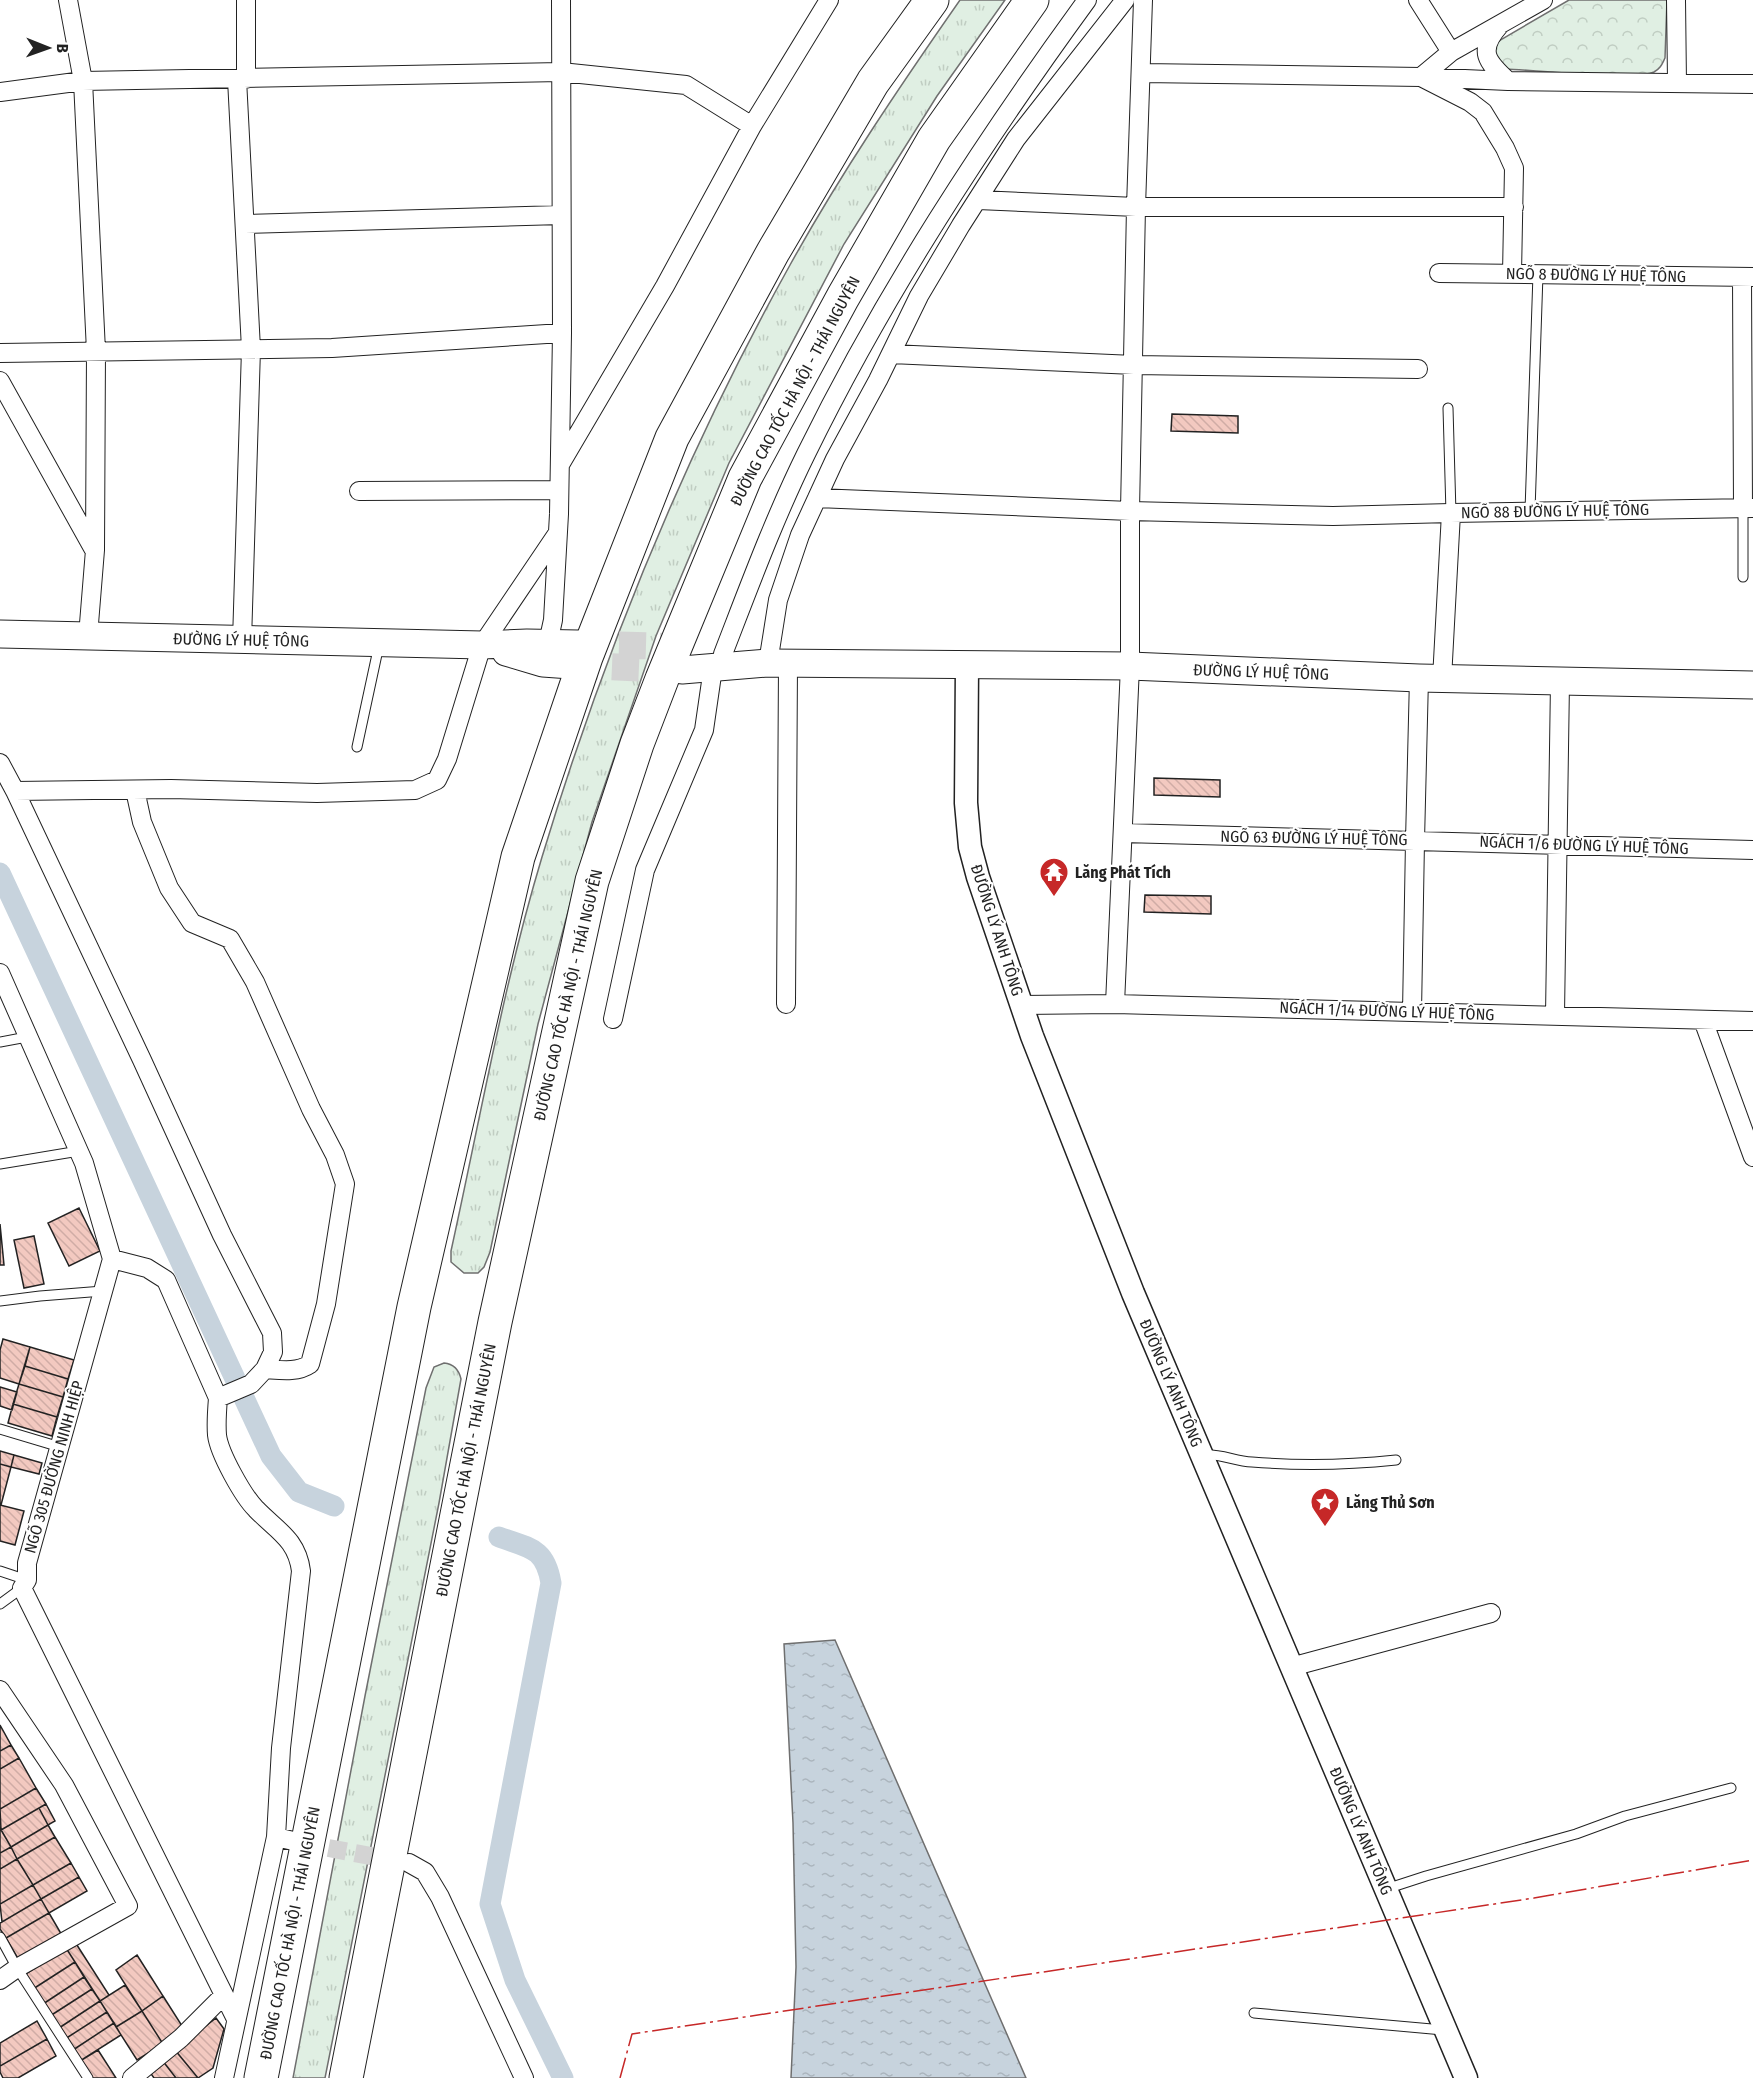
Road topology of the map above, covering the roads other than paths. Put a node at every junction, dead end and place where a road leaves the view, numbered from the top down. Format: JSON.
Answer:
{"nodes":[{"id":1,"x":68,"y":0,"type":"edge"},
{"id":2,"x":246,"y":0,"type":"edge"},
{"id":3,"x":561,"y":0,"type":"edge"},
{"id":4,"x":829,"y":0,"type":"edge"},
{"id":5,"x":932,"y":0,"type":"edge"},
{"id":6,"x":1032,"y":0,"type":"edge"},
{"id":7,"x":1087,"y":0,"type":"edge"},
{"id":8,"x":1125,"y":0,"type":"edge"},
{"id":9,"x":1143,"y":0,"type":"edge"},
{"id":10,"x":1418,"y":0,"type":"edge"},
{"id":11,"x":1543,"y":0,"type":"edge"},
{"id":12,"x":1676,"y":0,"type":"edge"},
{"id":13,"x":1501,"y":24,"type":"junction"},
{"id":14,"x":1451,"y":52,"type":"junction"},
{"id":15,"x":561,"y":72,"type":"junction"},
{"id":16,"x":1142,"y":73,"type":"junction"},
{"id":17,"x":1421,"y":77,"type":"junction"},
{"id":18,"x":241,"y":79,"type":"junction"},
{"id":19,"x":83,"y":81,"type":"junction"},
{"id":20,"x":1508,"y":81,"type":"junction"},
{"id":21,"x":1677,"y":82,"type":"junction"},
{"id":22,"x":1753,"y":84,"type":"edge"},
{"id":23,"x":0,"y":92,"type":"edge"},
{"id":24,"x":752,"y":126,"type":"junction"},
{"id":25,"x":978,"y":200,"type":"junction"},
{"id":26,"x":1136,"y":207,"type":"junction"},
{"id":27,"x":1514,"y":207,"type":"junction"},
{"id":28,"x":561,"y":215,"type":"junction"},
{"id":29,"x":245,"y":224,"type":"junction"},
{"id":30,"x":1439,"y":273,"type":"dead end"},
{"id":31,"x":1512,"y":274,"type":"junction"},
{"id":32,"x":1538,"y":274,"type":"junction"},
{"id":33,"x":1748,"y":277,"type":"edge"},
{"id":34,"x":562,"y":333,"type":"junction"},
{"id":35,"x":251,"y":349,"type":"junction"},
{"id":36,"x":96,"y":351,"type":"junction"},
{"id":37,"x":0,"y":353,"type":"edge"},
{"id":38,"x":891,"y":354,"type":"junction"},
{"id":39,"x":1134,"y":365,"type":"junction"},
{"id":40,"x":1418,"y":369,"type":"dead end"},
{"id":41,"x":0,"y":381,"type":"edge"},
{"id":42,"x":1448,"y":408,"type":"dead end"},
{"id":43,"x":559,"y":465,"type":"junction"},
{"id":44,"x":559,"y":490,"type":"junction"},
{"id":45,"x":359,"y":491,"type":"dead end"},
{"id":46,"x":817,"y":498,"type":"junction"},
{"id":47,"x":1748,"y":508,"type":"edge"},
{"id":48,"x":1130,"y":511,"type":"junction"},
{"id":49,"x":1530,"y":511,"type":"junction"},
{"id":50,"x":1450,"y":513,"type":"junction"},
{"id":51,"x":557,"y":534,"type":"junction"},
{"id":52,"x":94,"y":550,"type":"junction"},
{"id":53,"x":1743,"y":577,"type":"dead end"},
{"id":54,"x":0,"y":634,"type":"edge"},
{"id":55,"x":88,"y":636,"type":"junction"},
{"id":56,"x":242,"y":641,"type":"junction"},
{"id":57,"x":379,"y":643,"type":"junction"},
{"id":58,"x":482,"y":645,"type":"junction"},
{"id":59,"x":545,"y":653,"type":"junction"},
{"id":60,"x":575,"y":655,"type":"tunnel mouth"},
{"id":61,"x":685,"y":659,"type":"tunnel mouth"},
{"id":62,"x":718,"y":661,"type":"junction"},
{"id":63,"x":778,"y":663,"type":"junction"},
{"id":64,"x":967,"y":665,"type":"junction"},
{"id":65,"x":1130,"y":666,"type":"junction"},
{"id":66,"x":1430,"y":679,"type":"junction"},
{"id":67,"x":1560,"y":682,"type":"junction"},
{"id":68,"x":1753,"y":685,"type":"edge"},
{"id":69,"x":357,"y":747,"type":"dead end"},
{"id":70,"x":0,"y":763,"type":"edge"},
{"id":71,"x":135,"y":790,"type":"junction"},
{"id":72,"x":15,"y":791,"type":"junction"},
{"id":73,"x":1123,"y":833,"type":"junction"},
{"id":74,"x":1415,"y":841,"type":"junction"},
{"id":75,"x":1559,"y":845,"type":"junction"},
{"id":76,"x":1753,"y":850,"type":"edge"},
{"id":77,"x":0,"y":973,"type":"edge"},
{"id":78,"x":786,"y":1004,"type":"dead end"},
{"id":79,"x":1115,"y":1004,"type":"junction"},
{"id":80,"x":1021,"y":1005,"type":"junction"},
{"id":81,"x":1412,"y":1012,"type":"junction"},
{"id":82,"x":1555,"y":1015,"type":"junction"},
{"id":83,"x":613,"y":1019,"type":"dead end"},
{"id":84,"x":1703,"y":1020,"type":"junction"},
{"id":85,"x":1753,"y":1021,"type":"edge"},
{"id":86,"x":27,"y":1037,"type":"junction"},
{"id":87,"x":0,"y":1042,"type":"edge"},
{"id":88,"x":79,"y":1151,"type":"junction"},
{"id":89,"x":1753,"y":1157,"type":"edge"},
{"id":90,"x":0,"y":1164,"type":"edge"},
{"id":91,"x":112,"y":1259,"type":"junction"},
{"id":92,"x":103,"y":1291,"type":"junction"},
{"id":93,"x":0,"y":1301,"type":"edge"},
{"id":94,"x":265,"y":1370,"type":"junction"},
{"id":95,"x":222,"y":1396,"type":"junction"},
{"id":96,"x":0,"y":1429,"type":"edge"},
{"id":97,"x":60,"y":1448,"type":"junction"},
{"id":98,"x":1202,"y":1455,"type":"junction"},
{"id":99,"x":1396,"y":1460,"type":"dead end"},
{"id":100,"x":0,"y":1571,"type":"edge"},
{"id":101,"x":24,"y":1584,"type":"junction"},
{"id":102,"x":0,"y":1604,"type":"edge"},
{"id":103,"x":1491,"y":1613,"type":"dead end"},
{"id":104,"x":1291,"y":1667,"type":"junction"},
{"id":105,"x":0,"y":1690,"type":"edge"},
{"id":106,"x":1731,"y":1788,"type":"dead end"},
{"id":107,"x":276,"y":1837,"type":"junction"},
{"id":108,"x":302,"y":1843,"type":"tunnel mouth"},
{"id":109,"x":409,"y":1863,"type":"tunnel mouth"},
{"id":110,"x":1386,"y":1889,"type":"junction"},
{"id":111,"x":0,"y":1937,"type":"edge"},
{"id":112,"x":17,"y":1968,"type":"junction"},
{"id":113,"x":0,"y":1980,"type":"edge"},
{"id":114,"x":224,"y":1995,"type":"junction"},
{"id":115,"x":1254,"y":2013,"type":"dead end"},
{"id":116,"x":236,"y":2019,"type":"junction"},
{"id":117,"x":1446,"y":2030,"type":"junction"},
{"id":118,"x":88,"y":2078,"type":"edge"},
{"id":119,"x":132,"y":2078,"type":"edge"},
{"id":120,"x":224,"y":2078,"type":"edge"},
{"id":121,"x":261,"y":2078,"type":"edge"},
{"id":122,"x":346,"y":2078,"type":"edge"},
{"id":123,"x":524,"y":2078,"type":"edge"},
{"id":124,"x":1466,"y":2078,"type":"edge"}],
"edges":[{"from":1,"to":19,"type":"street"},
{"from":2,"to":18,"type":"street"},
{"from":3,"to":15,"type":"street"},
{"from":4,"to":24,"type":"street"},
{"from":5,"to":121,"type":"highway","name":"ĐƯỜNG CAO TỐC HÀ NỘI - THÁI NGUYÊN"},
{"from":6,"to":122,"type":"highway","name":"ĐƯỜNG CAO TỐC HÀ NỘI - THÁI NGUYÊN"},
{"from":7,"to":62,"type":"street"},
{"from":8,"to":25,"type":"street"},
{"from":9,"to":16,"type":"street"},
{"from":10,"to":14,"type":"street"},
{"from":11,"to":13,"type":"street"},
{"from":12,"to":21,"type":"street"},
{"from":13,"to":14,"type":"street"},
{"from":13,"to":20,"type":"street"},
{"from":14,"to":17,"type":"street"},
{"from":15,"to":18,"type":"street"},
{"from":15,"to":24,"type":"street"},
{"from":15,"to":28,"type":"street"},
{"from":16,"to":17,"type":"street"},
{"from":16,"to":26,"type":"street"},
{"from":17,"to":20,"type":"street"},
{"from":17,"to":27,"type":"street"},
{"from":18,"to":19,"type":"street"},
{"from":18,"to":29,"type":"street"},
{"from":19,"to":23,"type":"street"},
{"from":19,"to":36,"type":"street"},
{"from":20,"to":21,"type":"street"},
{"from":21,"to":22,"type":"street"},
{"from":24,"to":43,"type":"street"},
{"from":25,"to":26,"type":"street"},
{"from":25,"to":38,"type":"street"},
{"from":26,"to":27,"type":"street"},
{"from":26,"to":39,"type":"street"},
{"from":27,"to":31,"type":"street"},
{"from":28,"to":29,"type":"street"},
{"from":28,"to":34,"type":"street"},
{"from":29,"to":35,"type":"street"},
{"from":30,"to":31,"type":"street","name":"NGÕ 8 ĐƯỜNG LÝ HUỆ TÔNG"},
{"from":31,"to":32,"type":"street","name":"NGÕ 8 ĐƯỜNG LÝ HUỆ TÔNG"},
{"from":32,"to":33,"type":"street","name":"NGÕ 8 ĐƯỜNG LÝ HUỆ TÔNG"},
{"from":32,"to":49,"type":"lane"},
{"from":33,"to":47,"type":"street"},
{"from":34,"to":35,"type":"street"},
{"from":34,"to":43,"type":"street"},
{"from":35,"to":36,"type":"street"},
{"from":35,"to":56,"type":"street"},
{"from":36,"to":37,"type":"street"},
{"from":36,"to":52,"type":"street"},
{"from":38,"to":39,"type":"street"},
{"from":38,"to":46,"type":"street"},
{"from":39,"to":40,"type":"street"},
{"from":39,"to":48,"type":"street"},
{"from":41,"to":52,"type":"street"},
{"from":42,"to":50,"type":"lane"},
{"from":43,"to":44,"type":"street"},
{"from":44,"to":45,"type":"street"},
{"from":44,"to":51,"type":"street"},
{"from":46,"to":48,"type":"street"},
{"from":46,"to":63,"type":"street"},
{"from":47,"to":49,"type":"street","name":"NGÕ 88 ĐƯỜNG LÝ HUỆ TÔNG"},
{"from":47,"to":53,"type":"lane"},
{"from":48,"to":50,"type":"street"},
{"from":48,"to":65,"type":"street"},
{"from":49,"to":50,"type":"street","name":"NGÕ 88 ĐƯỜNG LÝ HUỆ TÔNG"},
{"from":50,"to":66,"type":"street","name":"NGÕ 88 ĐƯỜNG LÝ HUỆ TÔNG"},
{"from":51,"to":58,"type":"street"},
{"from":51,"to":59,"type":"street"},
{"from":52,"to":55,"type":"street"},
{"from":54,"to":55,"type":"main road","name":"ĐƯỜNG LÝ HUỆ TÔNG"},
{"from":55,"to":56,"type":"main road","name":"ĐƯỜNG LÝ HUỆ TÔNG"},
{"from":56,"to":57,"type":"main road","name":"ĐƯỜNG LÝ HUỆ TÔNG"},
{"from":57,"to":58,"type":"main road","name":"ĐƯỜNG LÝ HUỆ TÔNG"},
{"from":57,"to":69,"type":"lane"},
{"from":58,"to":59,"type":"main road","name":"ĐƯỜNG LÝ HUỆ TÔNG"},
{"from":58,"to":71,"type":"street"},
{"from":59,"to":60,"type":"main road","name":"ĐƯỜNG LÝ HUỆ TÔNG"},
{"from":61,"to":62,"type":"main road","name":"ĐƯỜNG LÝ HUỆ TÔNG"},
{"from":62,"to":63,"type":"main road","name":"ĐƯỜNG LÝ HUỆ TÔNG"},
{"from":62,"to":83,"type":"street"},
{"from":63,"to":64,"type":"main road","name":"ĐƯỜNG LÝ HUỆ TÔNG"},
{"from":63,"to":78,"type":"street"},
{"from":64,"to":65,"type":"main road","name":"ĐƯỜNG LÝ HUỆ TÔNG"},
{"from":64,"to":80,"type":"street","name":"ĐƯỜNG LÝ ANH TÔNG"},
{"from":65,"to":66,"type":"main road","name":"ĐƯỜNG LÝ HUỆ TÔNG"},
{"from":65,"to":73,"type":"street"},
{"from":66,"to":67,"type":"main road","name":"ĐƯỜNG LÝ HUỆ TÔNG"},
{"from":66,"to":74,"type":"street","name":"NGÕ 63 ĐƯỜNG LÝ HUỆ TÔNG"},
{"from":67,"to":68,"type":"main road","name":"ĐƯỜNG LÝ HUỆ TÔNG"},
{"from":67,"to":75,"type":"street"},
{"from":70,"to":72,"type":"street"},
{"from":71,"to":72,"type":"street"},
{"from":71,"to":94,"type":"street"},
{"from":72,"to":94,"type":"street"},
{"from":73,"to":74,"type":"street","name":"NGÕ 63 ĐƯỜNG LÝ HUỆ TÔNG"},
{"from":73,"to":79,"type":"street"},
{"from":74,"to":75,"type":"street","name":"NGÁCH 1/6 ĐƯỜNG LÝ HUỆ TÔNG"},
{"from":74,"to":81,"type":"street"},
{"from":75,"to":76,"type":"street","name":"NGÁCH 1/6 ĐƯỜNG LÝ HUỆ TÔNG"},
{"from":75,"to":82,"type":"street"},
{"from":77,"to":86,"type":"street"},
{"from":79,"to":80,"type":"street","name":"NGÁCH 1/14 ĐƯỜNG LÝ HUỆ TÔNG"},
{"from":79,"to":81,"type":"street","name":"NGÁCH 1/14 ĐƯỜNG LÝ HUỆ TÔNG"},
{"from":80,"to":98,"type":"street","name":"ĐƯỜNG LÝ ANH TÔNG"},
{"from":81,"to":82,"type":"street","name":"NGÁCH 1/14 ĐƯỜNG LÝ HUỆ TÔNG"},
{"from":82,"to":84,"type":"street","name":"NGÁCH 1/14 ĐƯỜNG LÝ HUỆ TÔNG"},
{"from":84,"to":85,"type":"street","name":"NGÁCH 1/14 ĐƯỜNG LÝ HUỆ TÔNG"},
{"from":84,"to":89,"type":"street"},
{"from":86,"to":87,"type":"lane"},
{"from":86,"to":88,"type":"street"},
{"from":88,"to":90,"type":"lane"},
{"from":88,"to":91,"type":"street"},
{"from":91,"to":92,"type":"street","name":"NGÕ 305 ĐƯỜNG NINH HIỆP"},
{"from":91,"to":95,"type":"street"},
{"from":92,"to":93,"type":"lane"},
{"from":92,"to":97,"type":"street","name":"NGÕ 305 ĐƯỜNG NINH HIỆP"},
{"from":94,"to":95,"type":"street"},
{"from":95,"to":107,"type":"street"},
{"from":96,"to":97,"type":"lane"},
{"from":97,"to":101,"type":"street","name":"NGÕ 305 ĐƯỜNG NINH HIỆP"},
{"from":98,"to":99,"type":"lane"},
{"from":98,"to":104,"type":"street","name":"ĐƯỜNG LÝ ANH TÔNG"},
{"from":100,"to":101,"type":"lane"},
{"from":101,"to":102,"type":"lane"},
{"from":101,"to":114,"type":"street"},
{"from":103,"to":104,"type":"street"},
{"from":104,"to":110,"type":"street","name":"ĐƯỜNG LÝ ANH TÔNG"},
{"from":105,"to":112,"type":"street"},
{"from":106,"to":110,"type":"lane"},
{"from":107,"to":108,"type":"street"},
{"from":107,"to":116,"type":"street"},
{"from":109,"to":123,"type":"street"},
{"from":110,"to":117,"type":"street","name":"ĐƯỜNG LÝ ANH TÔNG"},
{"from":111,"to":112,"type":"lane"},
{"from":112,"to":113,"type":"street"},
{"from":112,"to":118,"type":"lane"},
{"from":114,"to":116,"type":"street"},
{"from":114,"to":119,"type":"street"},
{"from":115,"to":117,"type":"lane"},
{"from":116,"to":120,"type":"street"},
{"from":117,"to":124,"type":"street","name":"ĐƯỜNG LÝ ANH TÔNG"}]}
